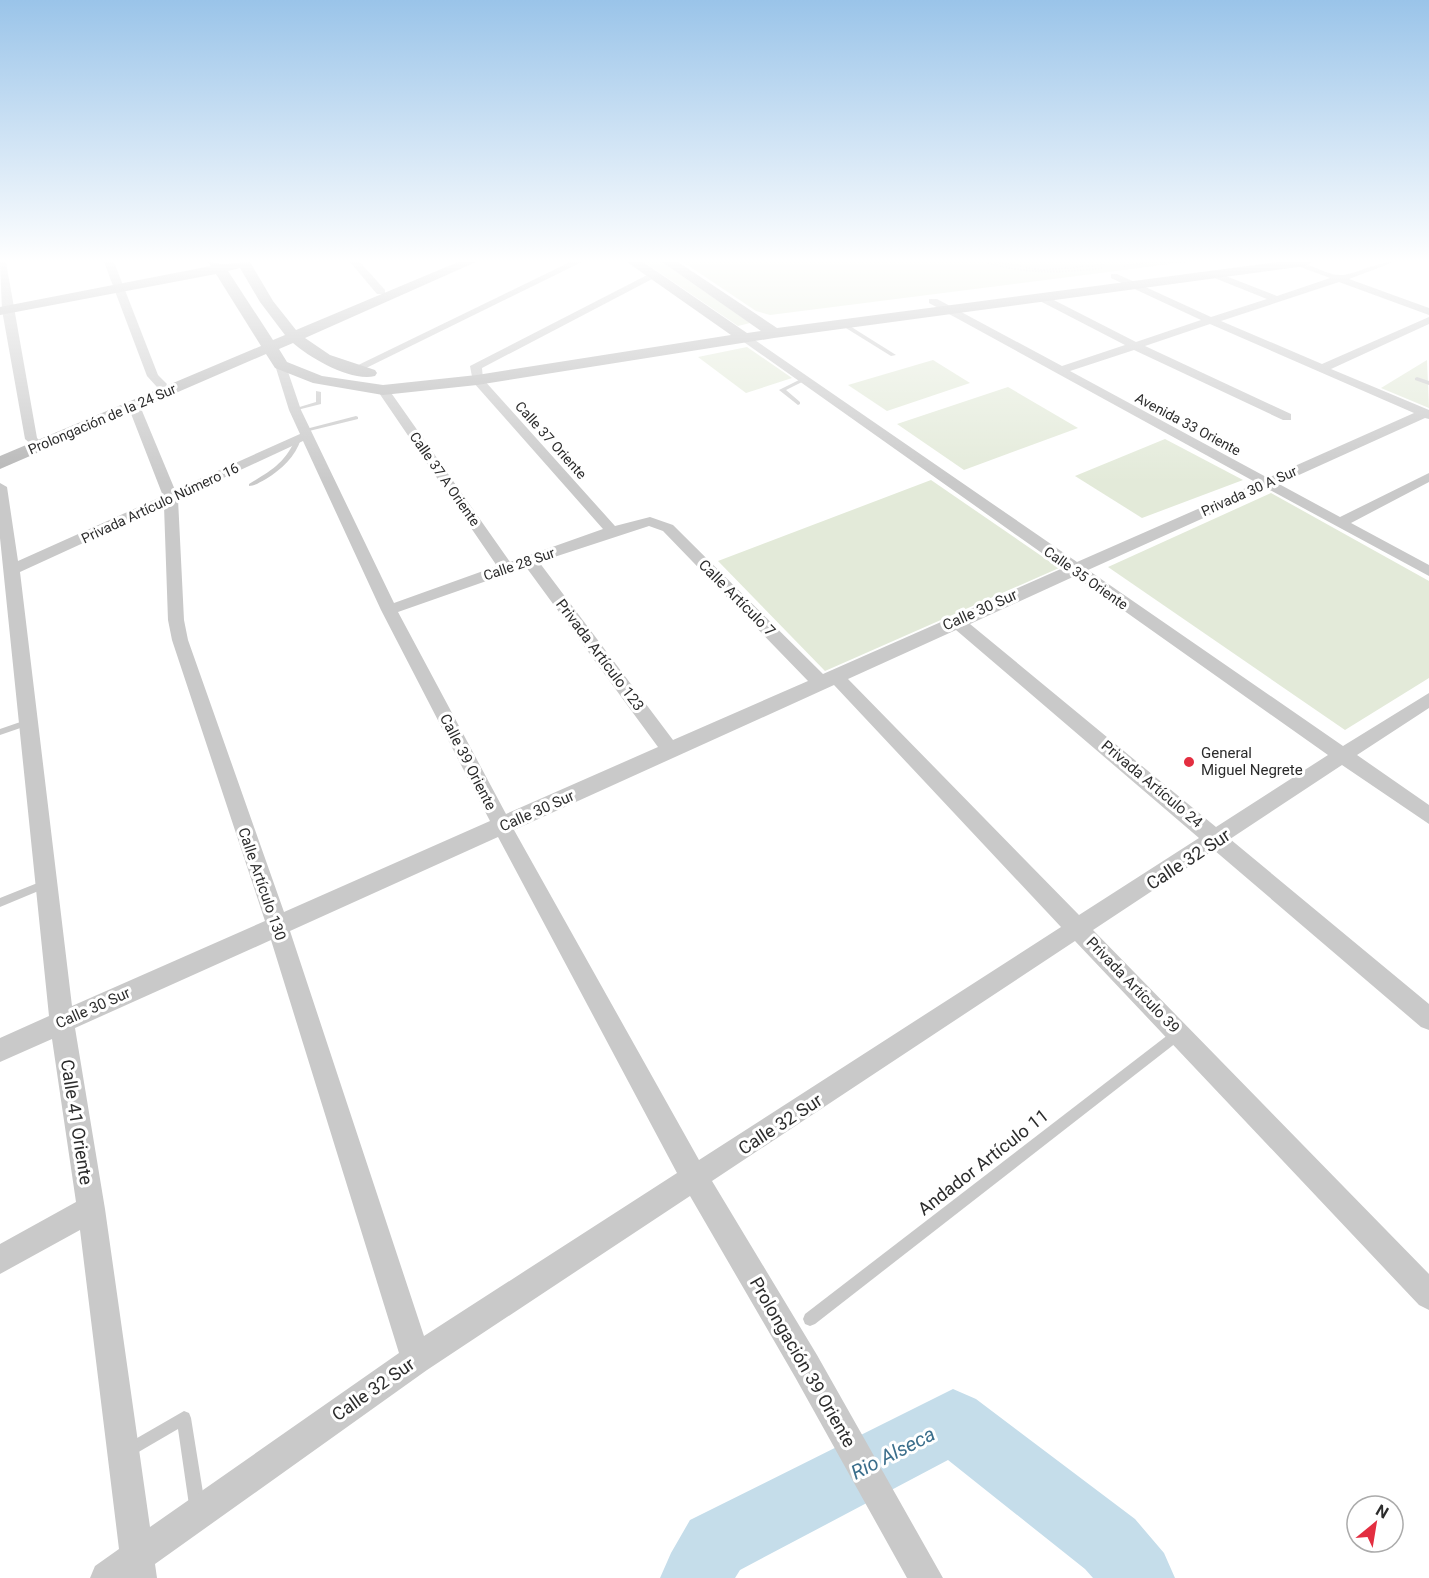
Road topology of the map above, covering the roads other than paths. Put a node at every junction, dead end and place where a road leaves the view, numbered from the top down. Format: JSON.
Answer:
{"nodes":[{"id":1,"x":10,"y":336,"type":"edge"},
{"id":2,"x":137,"y":336,"type":"edge"},
{"id":3,"x":261,"y":336,"type":"edge"},
{"id":4,"x":285,"y":336,"type":"edge"},
{"id":5,"x":294,"y":336,"type":"edge"},
{"id":6,"x":425,"y":336,"type":"edge"},
{"id":7,"x":543,"y":336,"type":"edge"},
{"id":8,"x":722,"y":336,"type":"edge"},
{"id":9,"x":743,"y":336,"type":"edge"},
{"id":10,"x":862,"y":336,"type":"edge"},
{"id":11,"x":993,"y":336,"type":"edge"},
{"id":12,"x":1115,"y":336,"type":"edge"},
{"id":13,"x":1164,"y":336,"type":"edge"},
{"id":14,"x":1245,"y":336,"type":"edge"},
{"id":15,"x":1395,"y":336,"type":"edge"},
{"id":16,"x":266,"y":344,"type":"junction"},
{"id":17,"x":1135,"y":346,"type":"junction"},
{"id":18,"x":893,"y":355,"type":"dead end"},
{"id":19,"x":281,"y":365,"type":"junction"},
{"id":20,"x":1321,"y":369,"type":"junction"},
{"id":21,"x":354,"y":370,"type":"junction"},
{"id":22,"x":1059,"y":371,"type":"junction"},
{"id":23,"x":476,"y":373,"type":"junction"},
{"id":24,"x":1417,"y":379,"type":"dead end"},
{"id":25,"x":803,"y":380,"type":"junction"},
{"id":26,"x":1429,"y":383,"type":"edge"},
{"id":27,"x":161,"y":384,"type":"junction"},
{"id":28,"x":383,"y":390,"type":"junction"},
{"id":29,"x":318,"y":392,"type":"dead end"},
{"id":30,"x":798,"y":402,"type":"dead end"},
{"id":31,"x":134,"y":406,"type":"junction"},
{"id":32,"x":295,"y":410,"type":"junction"},
{"id":33,"x":1428,"y":413,"type":"edge"},
{"id":34,"x":1287,"y":417,"type":"dead end"},
{"id":35,"x":356,"y":418,"type":"dead end"},
{"id":36,"x":303,"y":435,"type":"junction"},
{"id":37,"x":35,"y":443,"type":"junction"},
{"id":38,"x":0,"y":453,"type":"edge"},
{"id":39,"x":0,"y":463,"type":"edge"},
{"id":40,"x":1429,"y":477,"type":"edge"},
{"id":41,"x":1266,"y":483,"type":"junction"},
{"id":42,"x":251,"y":485,"type":"dead end"},
{"id":43,"x":0,"y":487,"type":"edge"},
{"id":44,"x":171,"y":498,"type":"junction"},
{"id":45,"x":650,"y":521,"type":"joint"},
{"id":46,"x":1339,"y":523,"type":"junction"},
{"id":47,"x":612,"y":531,"type":"junction"},
{"id":48,"x":529,"y":560,"type":"junction"},
{"id":49,"x":506,"y":568,"type":"junction"},
{"id":50,"x":1072,"y":568,"type":"junction"},
{"id":51,"x":12,"y":570,"type":"junction"},
{"id":52,"x":1429,"y":571,"type":"edge"},
{"id":53,"x":389,"y":610,"type":"junction"},
{"id":54,"x":956,"y":621,"type":"junction"},
{"id":55,"x":828,"y":679,"type":"junction"},
{"id":56,"x":1429,"y":699,"type":"edge"},
{"id":57,"x":29,"y":722,"type":"junction"},
{"id":58,"x":0,"y":732,"type":"edge"},
{"id":59,"x":670,"y":750,"type":"junction"},
{"id":60,"x":1342,"y":757,"type":"junction"},
{"id":61,"x":1429,"y":816,"type":"edge"},
{"id":62,"x":502,"y":826,"type":"junction"},
{"id":63,"x":1218,"y":839,"type":"junction"},
{"id":64,"x":46,"y":884,"type":"junction"},
{"id":65,"x":0,"y":903,"type":"edge"},
{"id":66,"x":278,"y":928,"type":"junction"},
{"id":67,"x":1080,"y":929,"type":"junction"},
{"id":68,"x":1429,"y":1019,"type":"edge"},
{"id":69,"x":62,"y":1022,"type":"junction"},
{"id":70,"x":1179,"y":1033,"type":"junction"},
{"id":71,"x":0,"y":1050,"type":"edge"},
{"id":72,"x":695,"y":1179,"type":"junction"},
{"id":73,"x":91,"y":1209,"type":"junction"},
{"id":74,"x":0,"y":1260,"type":"edge"},
{"id":75,"x":1429,"y":1295,"type":"edge"},
{"id":76,"x":810,"y":1319,"type":"dead end"},
{"id":77,"x":416,"y":1359,"type":"junction"},
{"id":78,"x":123,"y":1453,"type":"junction"},
{"id":79,"x":198,"y":1514,"type":"junction"},
{"id":80,"x":139,"y":1567,"type":"edge"},
{"id":81,"x":925,"y":1577,"type":"edge"},
{"id":82,"x":107,"y":1578,"type":"edge"}],
"edges":[{"from":1,"to":37,"type":"street"},
{"from":2,"to":27,"type":"street"},
{"from":3,"to":16,"type":"main road"},
{"from":4,"to":16,"type":"main road","name":"Prolongación de la 24 Sur"},
{"from":5,"to":21,"type":"main road"},
{"from":6,"to":21,"type":"street"},
{"from":7,"to":23,"type":"street"},
{"from":8,"to":23,"type":"main road"},
{"from":9,"to":25,"type":"street","name":"Calle 35 Oriente"},
{"from":10,"to":18,"type":"lane"},
{"from":11,"to":22,"type":"street","name":"Avenida 33 Oriente"},
{"from":12,"to":17,"type":"street"},
{"from":13,"to":17,"type":"street"},
{"from":14,"to":20,"type":"street"},
{"from":15,"to":20,"type":"street"},
{"from":16,"to":19,"type":"main road"},
{"from":16,"to":27,"type":"main road","name":"Prolongación de la 24 Sur"},
{"from":16,"to":31,"type":"main road","name":"Prolongación de la 24 Sur"},
{"from":17,"to":22,"type":"street"},
{"from":17,"to":34,"type":"street"},
{"from":19,"to":28,"type":"main road"},
{"from":19,"to":32,"type":"street","name":"Calle 39 Oriente"},
{"from":20,"to":33,"type":"street"},
{"from":21,"to":23,"type":"main road"},
{"from":22,"to":41,"type":"street","name":"Avenida 33 Oriente"},
{"from":23,"to":28,"type":"main road"},
{"from":23,"to":47,"type":"street","name":"Calle 37 Oriente"},
{"from":24,"to":26,"type":"lane"},
{"from":25,"to":30,"type":"lane"},
{"from":25,"to":50,"type":"street","name":"Calle 35 Oriente"},
{"from":27,"to":37,"type":"main road","name":"Prolongación de la 24 Sur"},
{"from":28,"to":49,"type":"street","name":"Calle 37 A Oriente"},
{"from":29,"to":32,"type":"lane"},
{"from":31,"to":37,"type":"main road","name":"Prolongación de la 24 Sur"},
{"from":31,"to":44,"type":"street","name":"Calle Artículo 130"},
{"from":32,"to":36,"type":"street","name":"Calle 39 Oriente"},
{"from":33,"to":41,"type":"street","name":"Privada 30 A Sur"},
{"from":35,"to":36,"type":"lane"},
{"from":36,"to":42,"type":"lane"},
{"from":36,"to":44,"type":"street","name":"Privada Artículo Número 16"},
{"from":36,"to":53,"type":"street","name":"Calle 39 Oriente"},
{"from":37,"to":38,"type":"main road","name":"Prolongación de la 24 Sur"},
{"from":37,"to":39,"type":"main road","name":"Prolongación de la 24 Sur"},
{"from":40,"to":46,"type":"street"},
{"from":41,"to":46,"type":"street","name":"Avenida 33 Oriente"},
{"from":41,"to":50,"type":"street","name":"Privada 30 A Sur"},
{"from":43,"to":51,"type":"street","name":"Calle 41 Oriente"},
{"from":44,"to":51,"type":"street","name":"Privada Artículo Número 16"},
{"from":44,"to":66,"type":"street","name":"Calle Artículo 130"},
{"from":45,"to":47,"type":"street","name":"Calle 28 Sur"},
{"from":45,"to":55,"type":"street","name":"Calle Artículo 7"},
{"from":46,"to":52,"type":"street","name":"Avenida 33 Oriente"},
{"from":47,"to":48,"type":"street","name":"Calle 28 Sur"},
{"from":48,"to":49,"type":"street","name":"Calle 28 Sur"},
{"from":48,"to":59,"type":"street","name":"Privada Artículo 123"},
{"from":49,"to":53,"type":"street","name":"Calle 28 Sur"},
{"from":50,"to":54,"type":"street","name":"Calle 30 Sur"},
{"from":50,"to":60,"type":"street","name":"Calle 35 Oriente"},
{"from":51,"to":57,"type":"street","name":"Calle 41 Oriente"},
{"from":53,"to":62,"type":"street","name":"Calle 39 Oriente"},
{"from":54,"to":55,"type":"street","name":"Calle 30 Sur"},
{"from":54,"to":63,"type":"street","name":"Privada Artículo 24"},
{"from":55,"to":59,"type":"street","name":"Calle 30 Sur"},
{"from":55,"to":67,"type":"street","name":"Privada Artículo 39"},
{"from":56,"to":60,"type":"street","name":"Calle 32 Sur"},
{"from":57,"to":58,"type":"lane"},
{"from":57,"to":64,"type":"street","name":"Calle 41 Oriente"},
{"from":59,"to":62,"type":"street","name":"Calle 30 Sur"},
{"from":60,"to":61,"type":"street","name":"Calle 35 Oriente"},
{"from":60,"to":63,"type":"street","name":"Calle 32 Sur"},
{"from":62,"to":66,"type":"street","name":"Calle 30 Sur"},
{"from":62,"to":72,"type":"street","name":"Calle 39 Oriente"},
{"from":63,"to":67,"type":"street","name":"Calle 32 Sur"},
{"from":63,"to":68,"type":"street","name":"Privada Artículo 24"},
{"from":64,"to":65,"type":"lane"},
{"from":64,"to":69,"type":"street","name":"Calle 41 Oriente"},
{"from":66,"to":69,"type":"street","name":"Calle 30 Sur"},
{"from":66,"to":77,"type":"street","name":"Calle Artículo 130"},
{"from":67,"to":70,"type":"street","name":"Privada Artículo 39"},
{"from":67,"to":72,"type":"street","name":"Calle 32 Sur"},
{"from":69,"to":71,"type":"street","name":"Calle 30 Sur"},
{"from":69,"to":73,"type":"street","name":"Calle 41 Oriente"},
{"from":70,"to":75,"type":"street","name":"Privada Artículo 39"},
{"from":70,"to":76,"type":"lane","name":"Andador Artículo 11"},
{"from":72,"to":77,"type":"street","name":"Calle 32 Sur"},
{"from":72,"to":81,"type":"street","name":"Prolongación 39 Oriente"},
{"from":73,"to":74,"type":"street"},
{"from":73,"to":78,"type":"street","name":"Calle 41 Oriente"},
{"from":77,"to":79,"type":"street","name":"Calle 32 Sur"},
{"from":78,"to":79,"type":"lane"},
{"from":78,"to":80,"type":"street","name":"Calle 41 Oriente"},
{"from":79,"to":80,"type":"street","name":"Calle 32 Sur"},
{"from":80,"to":82,"type":"street","name":"Calle 32 Sur"}]}
